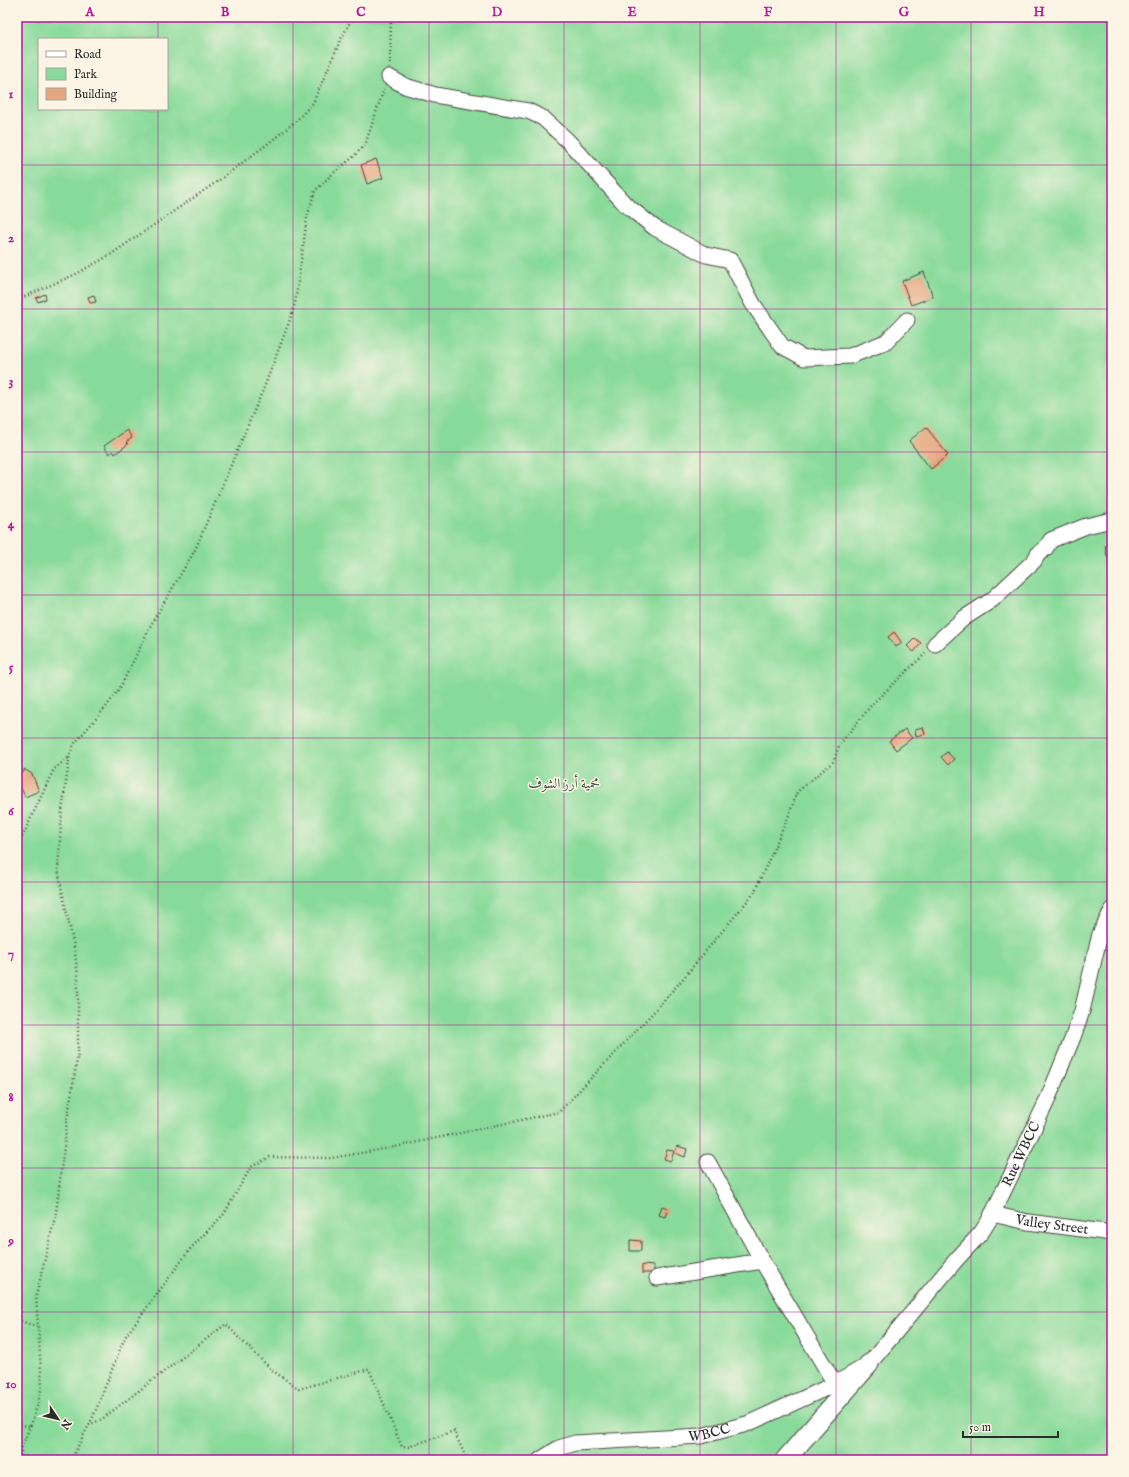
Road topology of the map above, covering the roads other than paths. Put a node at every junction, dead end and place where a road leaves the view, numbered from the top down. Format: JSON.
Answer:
{"nodes":[{"id":1,"x":389,"y":77,"type":"road end"},
{"id":2,"x":907,"y":320,"type":"dead end"},
{"id":3,"x":1112,"y":520,"type":"edge"},
{"id":4,"x":935,"y":644,"type":"road end"},
{"id":5,"x":1112,"y":910,"type":"edge"},
{"id":6,"x":708,"y":1162,"type":"dead end"},
{"id":7,"x":992,"y":1214,"type":"junction"},
{"id":8,"x":1112,"y":1233,"type":"edge"},
{"id":9,"x":762,"y":1261,"type":"junction"},
{"id":10,"x":657,"y":1278,"type":"dead end"},
{"id":11,"x":869,"y":1364,"type":"junction"},
{"id":12,"x":835,"y":1384,"type":"junction"},
{"id":13,"x":540,"y":1460,"type":"edge"},
{"id":14,"x":785,"y":1460,"type":"edge"}],
"edges":[{"from":1,"to":2,"type":"street"},
{"from":3,"to":4,"type":"street"},
{"from":5,"to":7,"type":"street","name":"Rue WBCC"},
{"from":6,"to":9,"type":"street"},
{"from":7,"to":8,"type":"street","name":"Valley Street"},
{"from":7,"to":11,"type":"street","name":"Rue WBCC"},
{"from":9,"to":10,"type":"street"},
{"from":9,"to":12,"type":"street"},
{"from":11,"to":12,"type":"street","name":"WBCC"},
{"from":11,"to":14,"type":"street"},
{"from":12,"to":13,"type":"street","name":"WBCC"}]}
